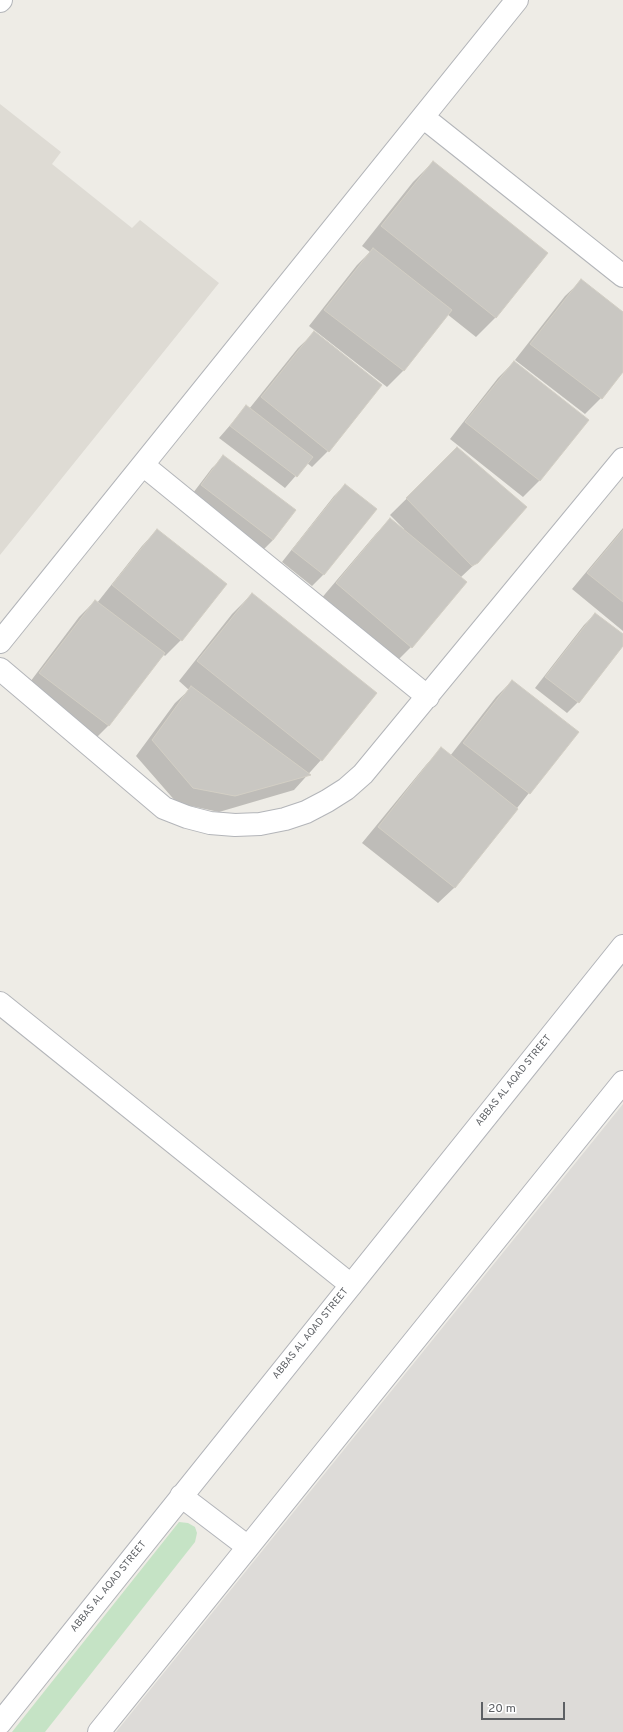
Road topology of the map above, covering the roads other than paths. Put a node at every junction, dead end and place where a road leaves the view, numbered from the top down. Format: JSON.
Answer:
{"nodes":[{"id":1,"x":517,"y":0,"type":"edge"},
{"id":2,"x":423,"y":117,"type":"junction"},
{"id":3,"x":623,"y":276,"type":"edge"},
{"id":4,"x":623,"y":459,"type":"edge"},
{"id":5,"x":143,"y":465,"type":"junction"},
{"id":6,"x":0,"y":642,"type":"edge"},
{"id":7,"x":0,"y":669,"type":"edge"},
{"id":8,"x":428,"y":697,"type":"junction"},
{"id":9,"x":623,"y":946,"type":"edge"},
{"id":10,"x":0,"y":1003,"type":"edge"},
{"id":11,"x":623,"y":1082,"type":"edge"},
{"id":12,"x":351,"y":1285,"type":"junction"},
{"id":13,"x":181,"y":1496,"type":"junction"},
{"id":14,"x":248,"y":1547,"type":"junction"},
{"id":15,"x":0,"y":1723,"type":"edge"},
{"id":16,"x":99,"y":1732,"type":"edge"}],
"edges":[{"from":1,"to":2,"type":"street"},
{"from":2,"to":3,"type":"street"},
{"from":2,"to":5,"type":"street"},
{"from":4,"to":8,"type":"street"},
{"from":5,"to":6,"type":"street"},
{"from":5,"to":8,"type":"street"},
{"from":7,"to":8,"type":"street"},
{"from":9,"to":12,"type":"street","name":"ABBAS AL AQAD STREET"},
{"from":10,"to":12,"type":"street"},
{"from":11,"to":14,"type":"street"},
{"from":12,"to":13,"type":"street","name":"ABBAS AL AQAD STREET"},
{"from":13,"to":14,"type":"street"},
{"from":13,"to":15,"type":"street","name":"ABBAS AL AQAD STREET"},
{"from":14,"to":16,"type":"street"}]}
